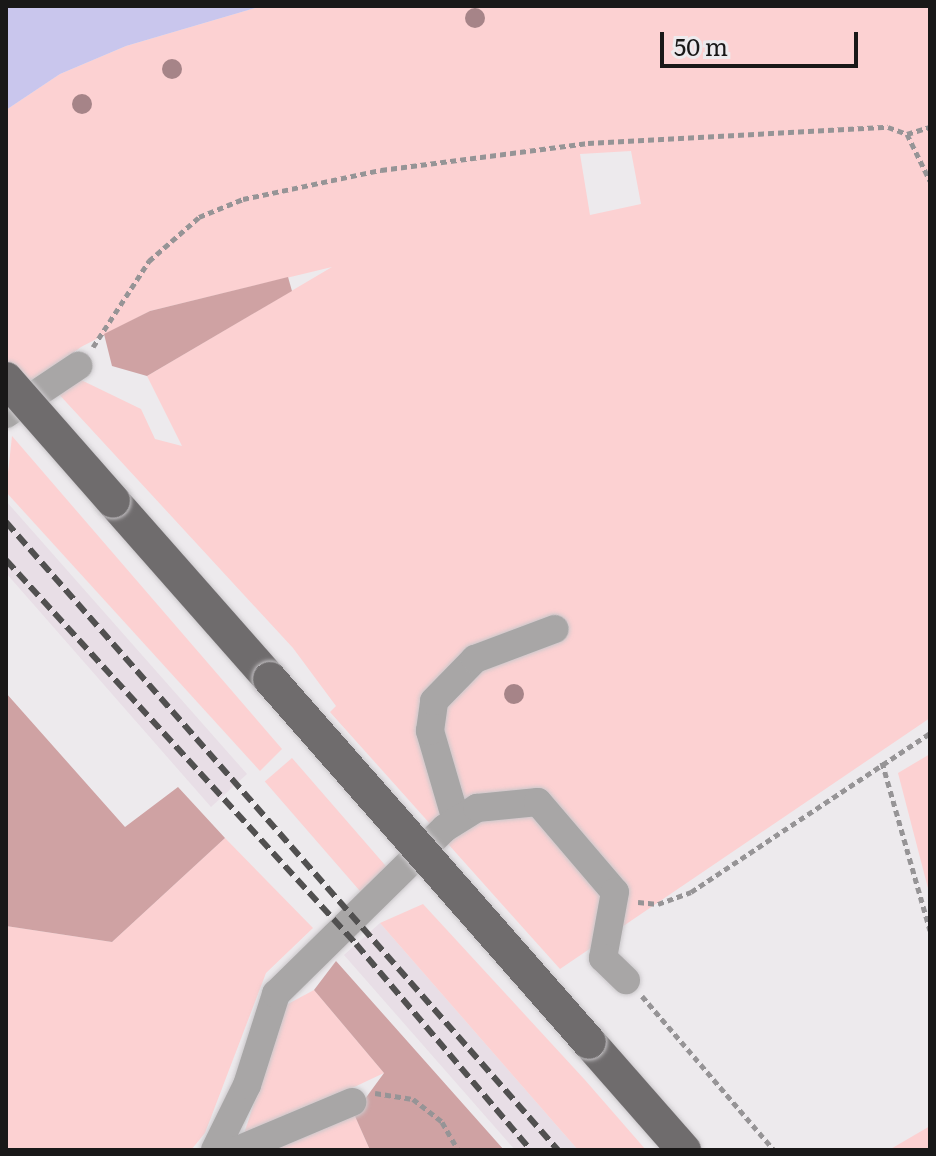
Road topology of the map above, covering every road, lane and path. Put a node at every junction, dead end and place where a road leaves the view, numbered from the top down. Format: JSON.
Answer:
{"nodes":[{"id":1,"x":930,"y":127,"type":"edge"},
{"id":2,"x":907,"y":134,"type":"junction"},
{"id":3,"x":930,"y":181,"type":"edge"},
{"id":4,"x":78,"y":366,"type":"joint"},
{"id":5,"x":6,"y":379,"type":"edge"},
{"id":6,"x":6,"y":414,"type":"edge"},
{"id":7,"x":555,"y":629,"type":"dead end"},
{"id":8,"x":930,"y":733,"type":"edge"},
{"id":9,"x":882,"y":762,"type":"junction"},
{"id":10,"x":456,"y":820,"type":"junction"},
{"id":11,"x":615,"y":892,"type":"junction"},
{"id":12,"x":930,"y":930,"type":"edge"},
{"id":13,"x":626,"y":980,"type":"joint"},
{"id":14,"x":352,"y":1102,"type":"joint"},
{"id":15,"x":215,"y":1150,"type":"edge"},
{"id":16,"x":238,"y":1150,"type":"edge"},
{"id":17,"x":458,"y":1150,"type":"edge"},
{"id":18,"x":684,"y":1150,"type":"edge"},
{"id":19,"x":774,"y":1150,"type":"edge"}],
"edges":[{"from":1,"to":2,"type":"path"},
{"from":2,"to":3,"type":"path"},
{"from":2,"to":4,"type":"path"},
{"from":4,"to":6,"type":"lane"},
{"from":5,"to":18,"type":"main road","bridge":true},
{"from":7,"to":10,"type":"lane"},
{"from":8,"to":9,"type":"path"},
{"from":9,"to":11,"type":"path"},
{"from":9,"to":12,"type":"path"},
{"from":10,"to":11,"type":"lane"},
{"from":10,"to":15,"type":"lane"},
{"from":11,"to":13,"type":"lane"},
{"from":13,"to":19,"type":"path"},
{"from":14,"to":16,"type":"lane"},
{"from":14,"to":17,"type":"path"}]}
